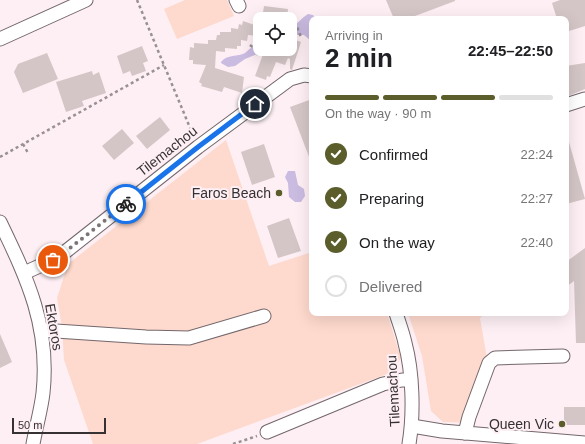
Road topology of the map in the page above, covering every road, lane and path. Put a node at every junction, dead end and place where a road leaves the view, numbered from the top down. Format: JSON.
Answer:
{"nodes":[{"id":1,"x":86,"y":0,"type":"edge"},
{"id":2,"x":137,"y":0,"type":"edge"},
{"id":3,"x":297,"y":27,"type":"edge"},
{"id":4,"x":301,"y":37,"type":"dead end"},
{"id":5,"x":0,"y":39,"type":"edge"},
{"id":6,"x":250,"y":45,"type":"dead end"},
{"id":7,"x":253,"y":47,"type":"edge"},
{"id":8,"x":164,"y":65,"type":"junction"},
{"id":9,"x":309,"y":75,"type":"edge"},
{"id":10,"x":585,"y":99,"type":"edge"},
{"id":11,"x":569,"y":104,"type":"edge"},
{"id":12,"x":23,"y":144,"type":"junction"},
{"id":13,"x":198,"y":147,"type":"junction"},
{"id":14,"x":28,"y":153,"type":"dead end"},
{"id":15,"x":0,"y":157,"type":"edge"},
{"id":16,"x":0,"y":222,"type":"edge"},
{"id":17,"x":24,"y":272,"type":"junction"},
{"id":18,"x":264,"y":316,"type":"dead end"},
{"id":19,"x":397,"y":316,"type":"edge"},
{"id":20,"x":41,"y":330,"type":"junction"},
{"id":21,"x":563,"y":356,"type":"dead end"},
{"id":22,"x":410,"y":380,"type":"junction"},
{"id":23,"x":412,"y":426,"type":"junction"},
{"id":24,"x":267,"y":432,"type":"joint"},
{"id":25,"x":465,"y":433,"type":"junction"},
{"id":26,"x":585,"y":443,"type":"edge"},
{"id":27,"x":33,"y":444,"type":"edge"},
{"id":28,"x":233,"y":444,"type":"edge"},
{"id":29,"x":409,"y":444,"type":"edge"}],
"edges":[{"from":1,"to":5,"type":"street"},
{"from":2,"to":8,"type":"path"},
{"from":3,"to":4,"type":"path"},
{"from":6,"to":7,"type":"path"},
{"from":8,"to":12,"type":"path"},
{"from":8,"to":13,"type":"path"},
{"from":9,"to":13,"type":"street","name":"Tilemachou"},
{"from":10,"to":11,"type":"street"},
{"from":12,"to":14,"type":"path"},
{"from":12,"to":15,"type":"path"},
{"from":13,"to":17,"type":"street","name":"Tilemachou"},
{"from":16,"to":17,"type":"street","name":"Ektoros"},
{"from":17,"to":20,"type":"street","name":"Ektoros"},
{"from":18,"to":20,"type":"street"},
{"from":19,"to":22,"type":"street","name":"Tilemachou"},
{"from":20,"to":27,"type":"street","name":"Ektoros"},
{"from":21,"to":25,"type":"street"},
{"from":22,"to":23,"type":"street","name":"Tilemachou"},
{"from":22,"to":24,"type":"street"},
{"from":23,"to":25,"type":"street"},
{"from":23,"to":29,"type":"street","name":"Tilemachou"},
{"from":24,"to":28,"type":"path"},
{"from":25,"to":26,"type":"street"}]}
